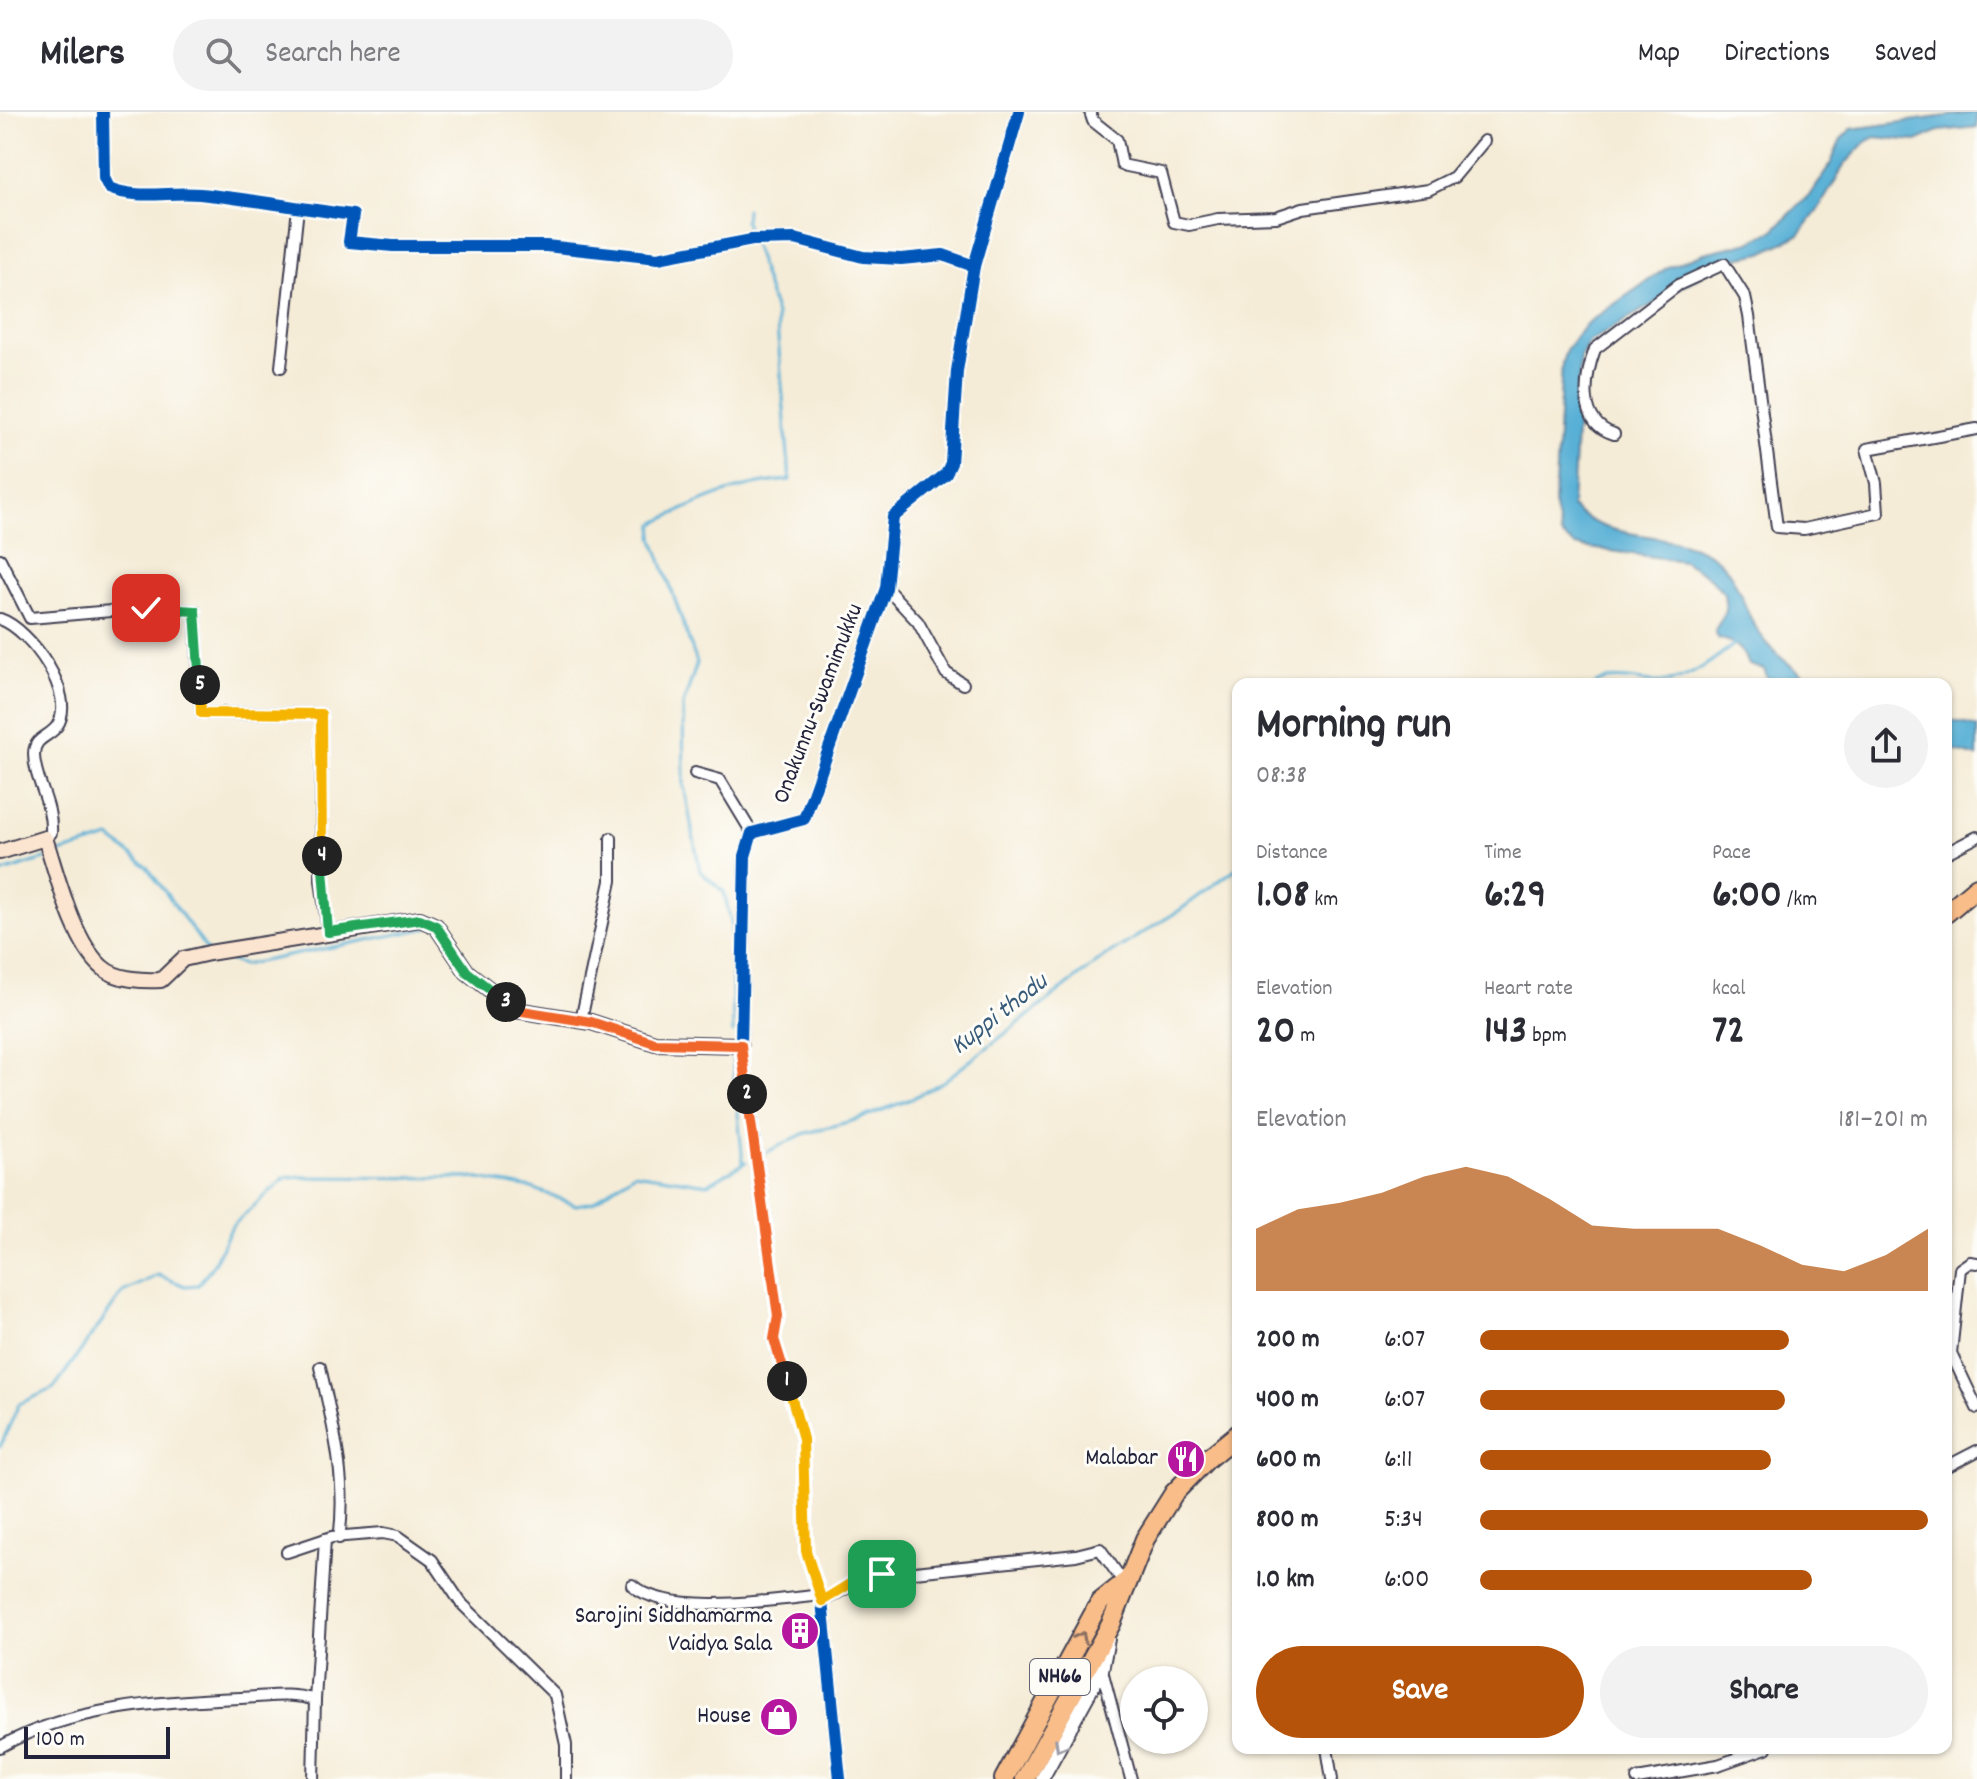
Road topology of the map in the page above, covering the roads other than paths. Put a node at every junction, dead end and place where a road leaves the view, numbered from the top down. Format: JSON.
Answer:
{"nodes":[{"id":1,"x":103,"y":112,"type":"edge"},
{"id":2,"x":1019,"y":112,"type":"edge"},
{"id":3,"x":1090,"y":112,"type":"edge"},
{"id":4,"x":1484,"y":141,"type":"dead end"},
{"id":5,"x":298,"y":208,"type":"junction"},
{"id":6,"x":974,"y":266,"type":"junction"},
{"id":7,"x":281,"y":367,"type":"dead end"},
{"id":8,"x":1977,"y":429,"type":"edge"},
{"id":9,"x":1614,"y":434,"type":"dead end"},
{"id":10,"x":0,"y":559,"type":"edge"},
{"id":11,"x":886,"y":588,"type":"junction"},
{"id":12,"x":0,"y":619,"type":"edge"},
{"id":13,"x":963,"y":684,"type":"dead end"},
{"id":14,"x":695,"y":773,"type":"dead end"},
{"id":15,"x":752,"y":833,"type":"junction"},
{"id":16,"x":1977,"y":837,"type":"edge"},
{"id":17,"x":45,"y":838,"type":"junction"},
{"id":18,"x":611,"y":838,"type":"dead end"},
{"id":19,"x":1952,"y":850,"type":"edge"},
{"id":20,"x":0,"y":852,"type":"edge"},
{"id":21,"x":1977,"y":887,"type":"edge"},
{"id":22,"x":1952,"y":908,"type":"edge"},
{"id":23,"x":328,"y":932,"type":"junction"},
{"id":24,"x":581,"y":1020,"type":"junction"},
{"id":25,"x":741,"y":1045,"type":"junction"},
{"id":26,"x":1977,"y":1263,"type":"edge"},
{"id":27,"x":1952,"y":1344,"type":"edge"},
{"id":28,"x":1952,"y":1355,"type":"edge"},
{"id":29,"x":320,"y":1367,"type":"dead end"},
{"id":30,"x":1977,"y":1408,"type":"edge"},
{"id":31,"x":1232,"y":1440,"type":"edge"},
{"id":32,"x":1977,"y":1451,"type":"edge"},
{"id":33,"x":1952,"y":1464,"type":"edge"},
{"id":34,"x":339,"y":1538,"type":"junction"},
{"id":35,"x":325,"y":1539,"type":"junction"},
{"id":36,"x":287,"y":1552,"type":"dead end"},
{"id":37,"x":1124,"y":1583,"type":"junction"},
{"id":38,"x":632,"y":1585,"type":"dead end"},
{"id":39,"x":822,"y":1598,"type":"junction"},
{"id":40,"x":1111,"y":1624,"type":"junction"},
{"id":41,"x":1102,"y":1670,"type":"junction"},
{"id":42,"x":315,"y":1700,"type":"junction"},
{"id":43,"x":0,"y":1747,"type":"edge"},
{"id":44,"x":1328,"y":1754,"type":"edge"},
{"id":45,"x":1749,"y":1754,"type":"edge"},
{"id":46,"x":313,"y":1779,"type":"edge"},
{"id":47,"x":566,"y":1779,"type":"edge"},
{"id":48,"x":840,"y":1779,"type":"edge"},
{"id":49,"x":1004,"y":1779,"type":"edge"},
{"id":50,"x":1025,"y":1779,"type":"edge"},
{"id":51,"x":1042,"y":1779,"type":"edge"},
{"id":52,"x":1131,"y":1779,"type":"edge"},
{"id":53,"x":1332,"y":1779,"type":"edge"},
{"id":54,"x":1637,"y":1779,"type":"edge"}],
"edges":[{"from":1,"to":5,"type":"street"},
{"from":2,"to":6,"type":"street","name":"Onakunnu-Swamimukku"},
{"from":3,"to":4,"type":"street"},
{"from":5,"to":6,"type":"street"},
{"from":5,"to":7,"type":"street"},
{"from":6,"to":11,"type":"street","name":"Onakunnu-Swamimukku"},
{"from":8,"to":9,"type":"street"},
{"from":10,"to":23,"type":"street"},
{"from":11,"to":13,"type":"street"},
{"from":11,"to":15,"type":"street","name":"Onakunnu-Swamimukku"},
{"from":12,"to":17,"type":"street"},
{"from":14,"to":15,"type":"street"},
{"from":15,"to":25,"type":"street"},
{"from":16,"to":19,"type":"street"},
{"from":17,"to":20,"type":"main road"},
{"from":17,"to":23,"type":"main road"},
{"from":18,"to":24,"type":"street"},
{"from":21,"to":22,"type":"highway"},
{"from":23,"to":24,"type":"main road"},
{"from":24,"to":25,"type":"main road"},
{"from":25,"to":39,"type":"street"},
{"from":26,"to":27,"type":"street"},
{"from":28,"to":30,"type":"street"},
{"from":29,"to":34,"type":"street"},
{"from":31,"to":37,"type":"highway","number":"NH66"},
{"from":32,"to":33,"type":"street"},
{"from":34,"to":35,"type":"street"},
{"from":34,"to":47,"type":"street"},
{"from":35,"to":36,"type":"street"},
{"from":35,"to":42,"type":"street"},
{"from":37,"to":39,"type":"street"},
{"from":37,"to":40,"type":"highway","number":"NH66"},
{"from":49,"to":37,"type":"highway","number":"NH66","one_way":true},
{"from":38,"to":39,"type":"street"},
{"from":39,"to":48,"type":"street"},
{"from":40,"to":41,"type":"street"},
{"from":40,"to":50,"type":"highway","number":"NH66"},
{"from":41,"to":51,"type":"street","one_way":true},
{"from":41,"to":52,"type":"street"},
{"from":42,"to":43,"type":"street"},
{"from":42,"to":46,"type":"street"},
{"from":44,"to":53,"type":"street"},
{"from":45,"to":54,"type":"street"}]}
